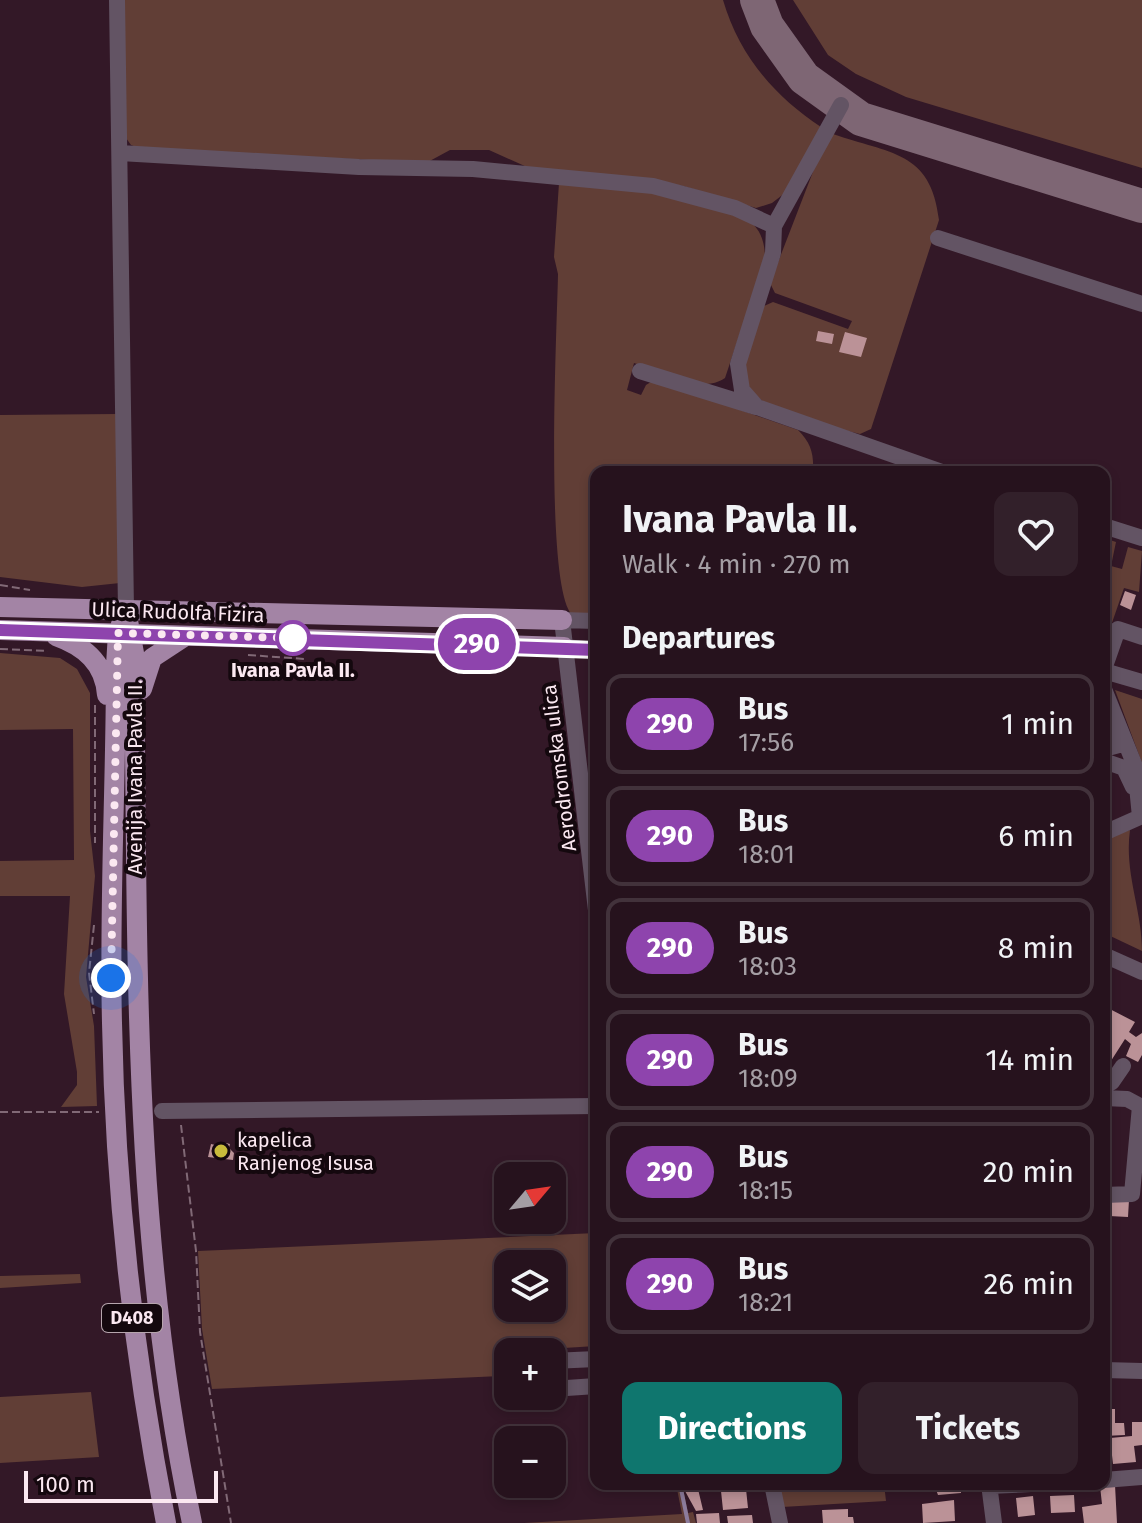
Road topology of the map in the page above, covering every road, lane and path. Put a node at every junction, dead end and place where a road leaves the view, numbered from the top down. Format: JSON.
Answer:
{"nodes":[{"id":1,"x":117,"y":0,"type":"edge"},
{"id":2,"x":841,"y":105,"type":"dead end"},
{"id":3,"x":120,"y":153,"type":"junction"},
{"id":4,"x":774,"y":226,"type":"junction"},
{"id":5,"x":938,"y":238,"type":"dead end"},
{"id":6,"x":1142,"y":304,"type":"edge"},
{"id":7,"x":640,"y":371,"type":"dead end"},
{"id":8,"x":757,"y":407,"type":"junction"},
{"id":9,"x":925,"y":466,"type":"edge"},
{"id":10,"x":1110,"y":528,"type":"edge"},
{"id":11,"x":1142,"y":538,"type":"edge"},
{"id":12,"x":0,"y":607,"type":"edge"},
{"id":13,"x":126,"y":610,"type":"junction"},
{"id":14,"x":562,"y":620,"type":"junction"},
{"id":15,"x":590,"y":621,"type":"edge"},
{"id":16,"x":0,"y":630,"type":"edge"},
{"id":17,"x":41,"y":631,"type":"junction"},
{"id":18,"x":126,"y":634,"type":"junction"},
{"id":19,"x":187,"y":635,"type":"junction"},
{"id":20,"x":1142,"y":637,"type":"edge"},
{"id":21,"x":564,"y":647,"type":"junction"},
{"id":22,"x":590,"y":649,"type":"edge"},
{"id":23,"x":1110,"y":652,"type":"edge"},
{"id":24,"x":243,"y":655,"type":"dead end"},
{"id":25,"x":305,"y":659,"type":"dead end"},
{"id":26,"x":1110,"y":672,"type":"edge"},
{"id":27,"x":1142,"y":682,"type":"edge"},
{"id":28,"x":1110,"y":704,"type":"edge"},
{"id":29,"x":1118,"y":725,"type":"junction"},
{"id":30,"x":135,"y":733,"type":"junction"},
{"id":31,"x":116,"y":746,"type":"junction"},
{"id":32,"x":1110,"y":747,"type":"edge"},
{"id":33,"x":1110,"y":762,"type":"edge"},
{"id":34,"x":1141,"y":825,"type":"edge"},
{"id":35,"x":1110,"y":832,"type":"edge"},
{"id":36,"x":590,"y":861,"type":"edge"},
{"id":37,"x":1110,"y":958,"type":"edge"},
{"id":38,"x":1142,"y":972,"type":"edge"},
{"id":39,"x":1123,"y":1066,"type":"dead end"},
{"id":40,"x":1110,"y":1083,"type":"edge"},
{"id":41,"x":1110,"y":1098,"type":"edge"},
{"id":42,"x":590,"y":1106,"type":"edge"},
{"id":43,"x":1141,"y":1107,"type":"edge"},
{"id":44,"x":162,"y":1111,"type":"dead end"},
{"id":45,"x":180,"y":1111,"type":"junction"},
{"id":46,"x":0,"y":1112,"type":"edge"},
{"id":47,"x":97,"y":1112,"type":"dead end"},
{"id":48,"x":1110,"y":1195,"type":"edge"},
{"id":49,"x":590,"y":1359,"type":"edge"},
{"id":50,"x":566,"y":1360,"type":"edge"},
{"id":51,"x":1110,"y":1370,"type":"edge"},
{"id":52,"x":1142,"y":1371,"type":"edge"},
{"id":53,"x":590,"y":1386,"type":"edge"},
{"id":54,"x":566,"y":1388,"type":"edge"},
{"id":55,"x":1142,"y":1477,"type":"edge"},
{"id":56,"x":1110,"y":1480,"type":"edge"},
{"id":57,"x":773,"y":1490,"type":"edge"},
{"id":58,"x":990,"y":1490,"type":"edge"},
{"id":59,"x":166,"y":1523,"type":"edge"},
{"id":60,"x":192,"y":1523,"type":"edge"},
{"id":61,"x":231,"y":1523,"type":"edge"},
{"id":62,"x":780,"y":1523,"type":"edge"},
{"id":63,"x":994,"y":1523,"type":"edge"}],
"edges":[{"from":1,"to":3,"type":"street"},
{"from":2,"to":4,"type":"street"},
{"from":3,"to":4,"type":"street"},
{"from":3,"to":13,"type":"street"},
{"from":4,"to":8,"type":"street"},
{"from":5,"to":6,"type":"street"},
{"from":7,"to":8,"type":"street"},
{"from":8,"to":9,"type":"street"},
{"from":10,"to":11,"type":"street"},
{"from":12,"to":13,"type":"main road","name":"Ulica Rudolfa Fizira"},
{"from":13,"to":14,"type":"main road","name":"Ulica Rudolfa Fizira"},
{"from":13,"to":18,"type":"main road","name":"Avenija Ivana Pavla II.","number":"D408"},
{"from":14,"to":15,"type":"street","name":"Ulica Rudolfa Fizira"},
{"from":14,"to":21,"type":"street","name":"Aerodromska ulica"},
{"from":16,"to":17,"type":"main road","name":"Ulica Rudolfa Fizira"},
{"from":17,"to":18,"type":"main road","name":"Ulica Rudolfa Fizira"},
{"from":17,"to":31,"type":"main road"},
{"from":18,"to":19,"type":"main road","name":"Ulica Rudolfa Fizira"},
{"from":18,"to":30,"type":"main road","name":"Avenija Ivana Pavla II.","number":"D408"},
{"from":18,"to":31,"type":"main road","name":"Avenija Ivana Pavla II.","number":"D408"},
{"from":19,"to":21,"type":"main road","name":"Ulica Rudolfa Fizira"},
{"from":19,"to":30,"type":"main road"},
{"from":20,"to":23,"type":"street"},
{"from":21,"to":22,"type":"street","name":"Ulica Rudolfa Fizira"},
{"from":21,"to":36,"type":"street","name":"Aerodromska ulica"},
{"from":24,"to":25,"type":"path"},
{"from":26,"to":27,"type":"street"},
{"from":28,"to":29,"type":"street"},
{"from":29,"to":32,"type":"street"},
{"from":29,"to":34,"type":"street"},
{"from":30,"to":60,"type":"main road","name":"Avenija Ivana Pavla II.","number":"D408"},
{"from":31,"to":59,"type":"main road","name":"Avenija Ivana Pavla II.","number":"D408"},
{"from":33,"to":34,"type":"street"},
{"from":34,"to":35,"type":"street"},
{"from":37,"to":38,"type":"street"},
{"from":39,"to":40,"type":"street"},
{"from":41,"to":43,"type":"street"},
{"from":42,"to":45,"type":"street"},
{"from":43,"to":48,"type":"street"},
{"from":44,"to":45,"type":"street"},
{"from":45,"to":61,"type":"path"},
{"from":46,"to":47,"type":"path"},
{"from":49,"to":50,"type":"street"},
{"from":51,"to":52,"type":"street"},
{"from":53,"to":54,"type":"street"},
{"from":55,"to":56,"type":"street"},
{"from":57,"to":62,"type":"street"},
{"from":58,"to":63,"type":"street"}]}
